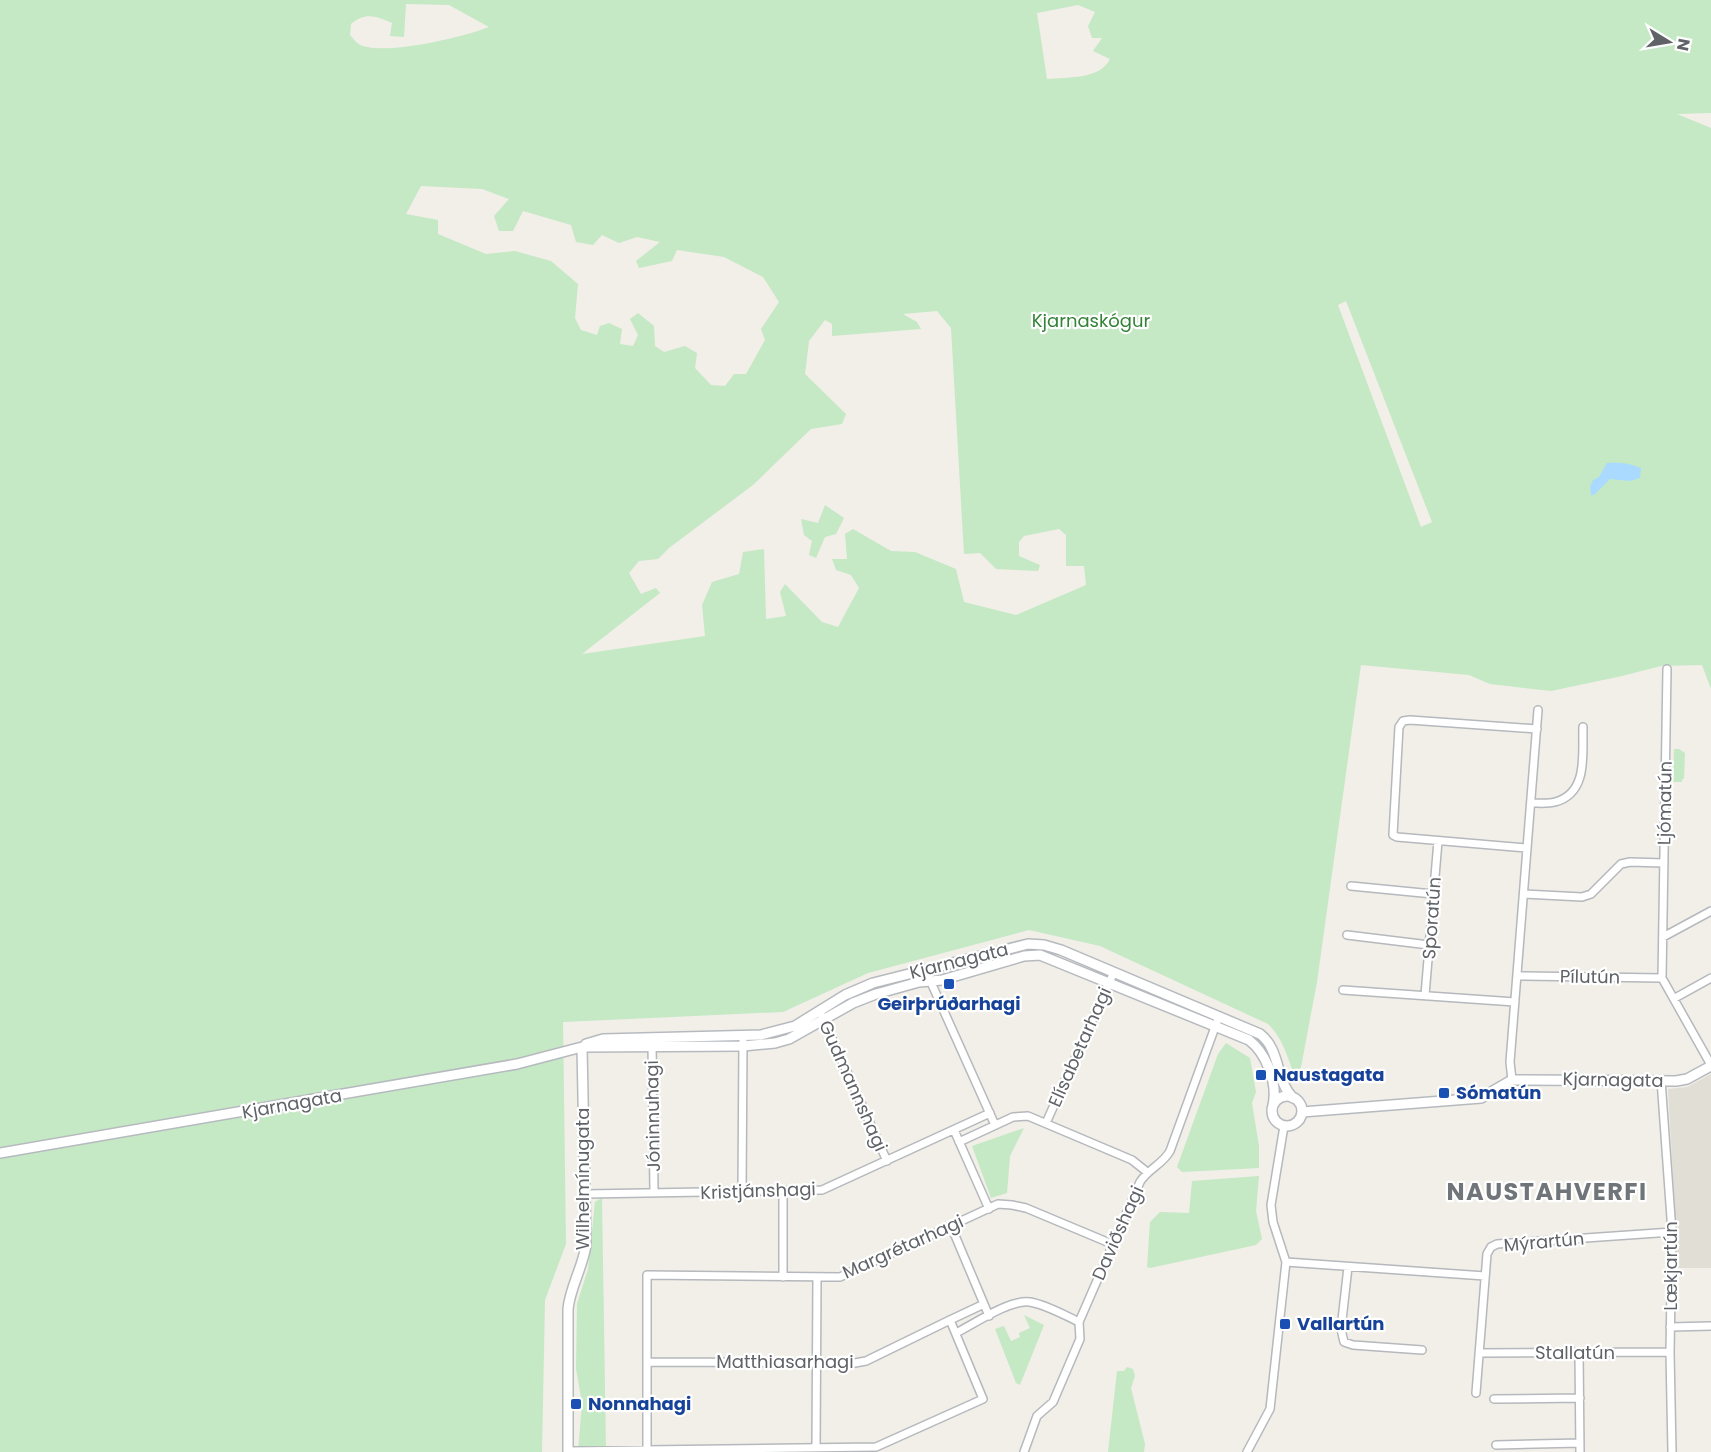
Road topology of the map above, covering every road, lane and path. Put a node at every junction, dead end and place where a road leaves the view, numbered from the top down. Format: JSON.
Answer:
{"nodes":[{"id":1,"x":1667,"y":669,"type":"dead end"},
{"id":2,"x":1538,"y":710,"type":"dead end"},
{"id":3,"x":1583,"y":727,"type":"dead end"},
{"id":4,"x":1537,"y":729,"type":"junction"},
{"id":5,"x":1531,"y":803,"type":"junction"},
{"id":6,"x":1438,"y":841,"type":"junction"},
{"id":7,"x":1527,"y":848,"type":"junction"},
{"id":8,"x":1664,"y":863,"type":"junction"},
{"id":9,"x":1351,"y":886,"type":"dead end"},
{"id":10,"x":1433,"y":894,"type":"junction"},
{"id":11,"x":1524,"y":894,"type":"junction"},
{"id":12,"x":1711,"y":911,"type":"edge"},
{"id":13,"x":1347,"y":935,"type":"dead end"},
{"id":14,"x":1663,"y":938,"type":"junction"},
{"id":15,"x":1430,"y":945,"type":"junction"},
{"id":16,"x":926,"y":969,"type":"junction"},
{"id":17,"x":1114,"y":972,"type":"junction"},
{"id":18,"x":1517,"y":976,"type":"junction"},
{"id":19,"x":1662,"y":978,"type":"junction"},
{"id":20,"x":1711,"y":978,"type":"edge"},
{"id":21,"x":931,"y":981,"type":"junction"},
{"id":22,"x":1109,"y":982,"type":"junction"},
{"id":23,"x":1343,"y":990,"type":"dead end"},
{"id":24,"x":1425,"y":995,"type":"junction"},
{"id":25,"x":1675,"y":998,"type":"junction"},
{"id":26,"x":1515,"y":1002,"type":"junction"},
{"id":27,"x":822,"y":1016,"type":"junction"},
{"id":28,"x":1219,"y":1016,"type":"junction"},
{"id":29,"x":1216,"y":1027,"type":"junction"},
{"id":30,"x":743,"y":1041,"type":"junction"},
{"id":31,"x":652,"y":1042,"type":"junction"},
{"id":32,"x":582,"y":1047,"type":"junction"},
{"id":33,"x":1711,"y":1065,"type":"edge"},
{"id":34,"x":1512,"y":1080,"type":"junction"},
{"id":35,"x":1661,"y":1080,"type":"junction"},
{"id":36,"x":1293,"y":1098,"type":"junction"},
{"id":37,"x":1273,"y":1105,"type":"junction"},
{"id":38,"x":1302,"y":1112,"type":"junction"},
{"id":39,"x":990,"y":1113,"type":"junction"},
{"id":40,"x":1046,"y":1123,"type":"junction"},
{"id":41,"x":995,"y":1125,"type":"junction"},
{"id":42,"x":1284,"y":1126,"type":"junction"},
{"id":43,"x":954,"y":1130,"type":"junction"},
{"id":44,"x":959,"y":1142,"type":"junction"},
{"id":45,"x":0,"y":1153,"type":"edge"},
{"id":46,"x":887,"y":1161,"type":"junction"},
{"id":47,"x":1147,"y":1173,"type":"junction"},
{"id":48,"x":742,"y":1192,"type":"junction"},
{"id":49,"x":783,"y":1192,"type":"junction"},
{"id":50,"x":654,"y":1193,"type":"junction"},
{"id":51,"x":586,"y":1194,"type":"junction"},
{"id":52,"x":989,"y":1209,"type":"junction"},
{"id":53,"x":951,"y":1226,"type":"junction"},
{"id":54,"x":1672,"y":1232,"type":"junction"},
{"id":55,"x":1112,"y":1244,"type":"junction"},
{"id":56,"x":1286,"y":1262,"type":"junction"},
{"id":57,"x":1348,"y":1267,"type":"junction"},
{"id":58,"x":783,"y":1276,"type":"junction"},
{"id":59,"x":1485,"y":1276,"type":"junction"},
{"id":60,"x":817,"y":1277,"type":"junction"},
{"id":61,"x":984,"y":1304,"type":"junction"},
{"id":62,"x":989,"y":1316,"type":"junction"},
{"id":63,"x":950,"y":1320,"type":"junction"},
{"id":64,"x":1079,"y":1322,"type":"junction"},
{"id":65,"x":1711,"y":1326,"type":"edge"},
{"id":66,"x":1670,"y":1327,"type":"junction"},
{"id":67,"x":956,"y":1333,"type":"junction"},
{"id":68,"x":1422,"y":1350,"type":"dead end"},
{"id":69,"x":1670,"y":1352,"type":"junction"},
{"id":70,"x":1479,"y":1353,"type":"junction"},
{"id":71,"x":1579,"y":1353,"type":"junction"},
{"id":72,"x":647,"y":1362,"type":"junction"},
{"id":73,"x":816,"y":1364,"type":"junction"},
{"id":74,"x":1476,"y":1393,"type":"dead end"},
{"id":75,"x":1580,"y":1398,"type":"junction"},
{"id":76,"x":1494,"y":1400,"type":"dead end"},
{"id":77,"x":1580,"y":1443,"type":"junction"},
{"id":78,"x":1496,"y":1445,"type":"dead end"},
{"id":79,"x":816,"y":1449,"type":"junction"},
{"id":80,"x":647,"y":1451,"type":"edge"},
{"id":81,"x":568,"y":1452,"type":"edge"},
{"id":82,"x":1024,"y":1452,"type":"edge"},
{"id":83,"x":1247,"y":1452,"type":"edge"},
{"id":84,"x":1580,"y":1452,"type":"edge"},
{"id":85,"x":1672,"y":1452,"type":"edge"}],
"edges":[{"from":1,"to":8,"type":"street","name":"Ljómatún"},
{"from":2,"to":4,"type":"street"},
{"from":3,"to":5,"type":"street"},
{"from":4,"to":5,"type":"street"},
{"from":4,"to":6,"type":"street"},
{"from":5,"to":7,"type":"street"},
{"from":6,"to":7,"type":"street"},
{"from":6,"to":10,"type":"street","name":"Sporatún"},
{"from":7,"to":11,"type":"street"},
{"from":8,"to":11,"type":"street"},
{"from":8,"to":14,"type":"street","name":"Ljómatún"},
{"from":9,"to":10,"type":"street"},
{"from":10,"to":15,"type":"street","name":"Sporatún"},
{"from":11,"to":18,"type":"street"},
{"from":12,"to":14,"type":"street"},
{"from":13,"to":15,"type":"street"},
{"from":14,"to":19,"type":"street","name":"Ljómatún"},
{"from":15,"to":24,"type":"street","name":"Sporatún"},
{"from":16,"to":17,"type":"street","name":"Kjarnagata"},
{"from":16,"to":21,"type":"street"},
{"from":16,"to":27,"type":"street","name":"Kjarnagata"},
{"from":17,"to":22,"type":"street","name":"Elísabetarhagi"},
{"from":17,"to":28,"type":"street","name":"Kjarnagata"},
{"from":18,"to":19,"type":"street","name":"Pílutún"},
{"from":18,"to":26,"type":"street"},
{"from":19,"to":25,"type":"street"},
{"from":20,"to":25,"type":"street"},
{"from":21,"to":22,"type":"street","name":"Kjarnagata"},
{"from":21,"to":27,"type":"street","name":"Kjarnagata"},
{"from":21,"to":39,"type":"street"},
{"from":22,"to":29,"type":"street","name":"Kjarnagata"},
{"from":22,"to":40,"type":"street","name":"Elísabetarhagi"},
{"from":23,"to":24,"type":"street"},
{"from":24,"to":26,"type":"street"},
{"from":25,"to":33,"type":"street"},
{"from":26,"to":34,"type":"street"},
{"from":27,"to":30,"type":"street","name":"Kjarnagata"},
{"from":27,"to":46,"type":"street","name":"Gudmannshagi"},
{"from":28,"to":29,"type":"street","name":"Daviðshagi"},
{"from":28,"to":36,"type":"street","name":"Kjarnagata"},
{"from":29,"to":37,"type":"street","name":"Kjarnagata"},
{"from":29,"to":47,"type":"street","name":"Daviðshagi"},
{"from":30,"to":31,"type":"street","name":"Kjarnagata"},
{"from":30,"to":48,"type":"street"},
{"from":31,"to":32,"type":"street","name":"Kjarnagata"},
{"from":31,"to":50,"type":"street","name":"Jóninnuhagi"},
{"from":32,"to":45,"type":"street","name":"Kjarnagata"},
{"from":32,"to":51,"type":"street","name":"Wilhelmínugata"},
{"from":33,"to":35,"type":"street","name":"Kjarnagata"},
{"from":34,"to":35,"type":"street","name":"Kjarnagata"},
{"from":34,"to":38,"type":"street"},
{"from":35,"to":54,"type":"street","name":"Lækjartún"},
{"from":36,"to":37,"type":"street"},
{"from":36,"to":38,"type":"street"},
{"from":37,"to":42,"type":"street"},
{"from":38,"to":42,"type":"street"},
{"from":39,"to":41,"type":"street"},
{"from":39,"to":43,"type":"street","name":"Kristjánshagi"},
{"from":40,"to":41,"type":"street"},
{"from":40,"to":47,"type":"street"},
{"from":41,"to":44,"type":"street"},
{"from":42,"to":56,"type":"street"},
{"from":43,"to":44,"type":"street"},
{"from":43,"to":46,"type":"street","name":"Kristjánshagi"},
{"from":44,"to":52,"type":"street"},
{"from":46,"to":49,"type":"street","name":"Kristjánshagi"},
{"from":47,"to":55,"type":"street","name":"Daviðshagi"},
{"from":48,"to":49,"type":"street","name":"Kristjánshagi"},
{"from":48,"to":50,"type":"street","name":"Kristjánshagi"},
{"from":49,"to":58,"type":"street"},
{"from":50,"to":51,"type":"street","name":"Kristjánshagi"},
{"from":51,"to":81,"type":"street","name":"Wilhelmínugata"},
{"from":52,"to":53,"type":"street","name":"Margrétarhagi"},
{"from":52,"to":55,"type":"street","name":"Margrétarhagi"},
{"from":53,"to":60,"type":"street","name":"Margrétarhagi"},
{"from":53,"to":61,"type":"street"},
{"from":54,"to":59,"type":"street","name":"Mýrartún"},
{"from":54,"to":66,"type":"street","name":"Lækjartún"},
{"from":55,"to":64,"type":"street","name":"Daviðshagi"},
{"from":56,"to":57,"type":"street"},
{"from":56,"to":83,"type":"street"},
{"from":57,"to":59,"type":"street"},
{"from":57,"to":68,"type":"street"},
{"from":58,"to":60,"type":"street","name":"Margrétarhagi"},
{"from":58,"to":72,"type":"street","name":"Margrétarhagi"},
{"from":59,"to":70,"type":"street","name":"Mýrartún"},
{"from":60,"to":73,"type":"street"},
{"from":61,"to":62,"type":"street"},
{"from":61,"to":63,"type":"street","name":"Matthiasarhagi"},
{"from":62,"to":64,"type":"street"},
{"from":62,"to":67,"type":"street"},
{"from":63,"to":67,"type":"street"},
{"from":63,"to":73,"type":"street","name":"Matthiasarhagi"},
{"from":64,"to":82,"type":"street","name":"Daviðshagi"},
{"from":65,"to":66,"type":"street"},
{"from":66,"to":69,"type":"street","name":"Lækjartún"},
{"from":67,"to":79,"type":"street"},
{"from":69,"to":71,"type":"street","name":"Stallatún"},
{"from":69,"to":85,"type":"street","name":"Lækjartún"},
{"from":70,"to":71,"type":"street","name":"Stallatún"},
{"from":70,"to":74,"type":"street","name":"Mýrartún"},
{"from":71,"to":75,"type":"street"},
{"from":72,"to":73,"type":"street","name":"Matthiasarhagi"},
{"from":72,"to":80,"type":"street"},
{"from":73,"to":79,"type":"street"},
{"from":75,"to":76,"type":"street"},
{"from":75,"to":77,"type":"street"},
{"from":77,"to":78,"type":"street"},
{"from":77,"to":84,"type":"street"},
{"from":79,"to":80,"type":"street"},
{"from":80,"to":81,"type":"street"}]}
